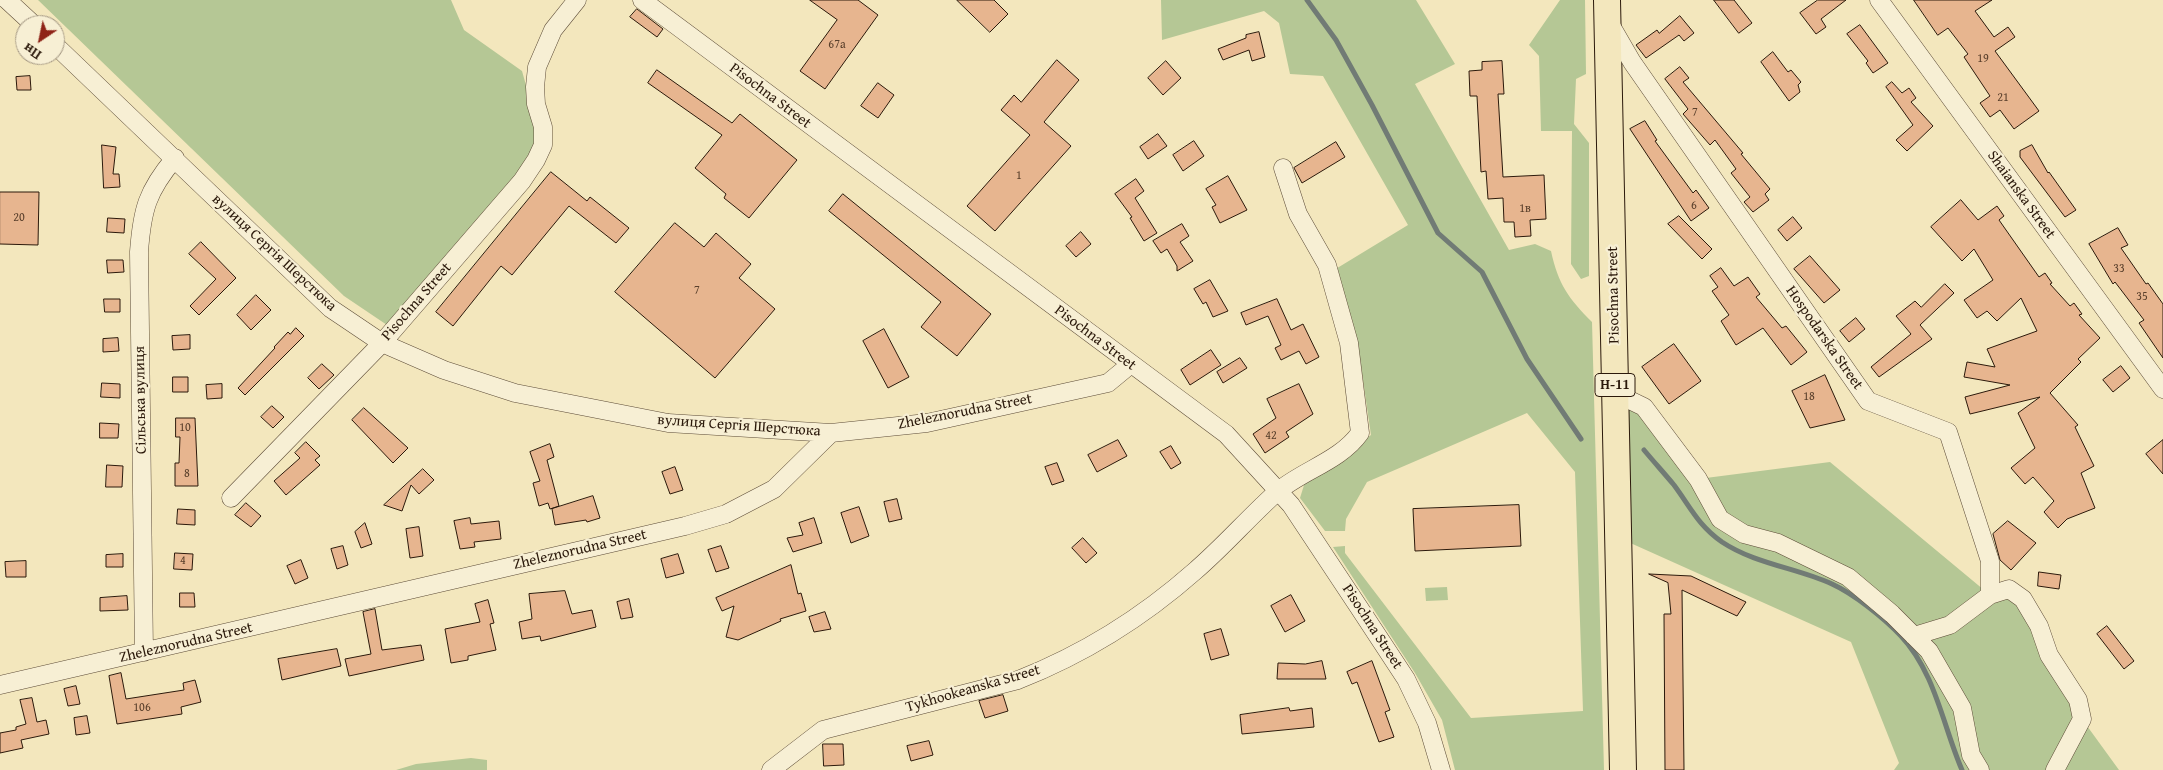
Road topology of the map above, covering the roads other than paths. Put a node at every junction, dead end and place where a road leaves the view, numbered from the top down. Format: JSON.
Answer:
{"nodes":[{"id":1,"x":7,"y":0,"type":"edge"},
{"id":2,"x":577,"y":0,"type":"edge"},
{"id":3,"x":642,"y":0,"type":"edge"},
{"id":4,"x":1879,"y":0,"type":"edge"},
{"id":5,"x":1608,"y":11,"type":"edge"},
{"id":6,"x":23,"y":15,"type":"edge"},
{"id":7,"x":65,"y":54,"type":"edge"},
{"id":8,"x":175,"y":158,"type":"junction"},
{"id":9,"x":1283,"y":168,"type":"dead end"},
{"id":10,"x":382,"y":343,"type":"junction"},
{"id":11,"x":1131,"y":364,"type":"junction"},
{"id":12,"x":2163,"y":389,"type":"edge"},
{"id":13,"x":1615,"y":392,"type":"junction"},
{"id":14,"x":831,"y":433,"type":"junction"},
{"id":15,"x":1278,"y":491,"type":"junction"},
{"id":16,"x":231,"y":498,"type":"dead end"},
{"id":17,"x":1990,"y":595,"type":"junction"},
{"id":18,"x":1914,"y":636,"type":"junction"},
{"id":19,"x":144,"y":652,"type":"junction"},
{"id":20,"x":0,"y":685,"type":"edge"},
{"id":21,"x":771,"y":770,"type":"edge"},
{"id":22,"x":1441,"y":770,"type":"edge"},
{"id":23,"x":1623,"y":770,"type":"edge"},
{"id":24,"x":1980,"y":770,"type":"edge"},
{"id":25,"x":2055,"y":770,"type":"edge"}],
"edges":[{"from":1,"to":6,"type":"street"},
{"from":2,"to":10,"type":"street","name":"Pisochna Street"},
{"from":3,"to":11,"type":"street","name":"Pisochna Street"},
{"from":4,"to":12,"type":"street","name":"Shaianska Street"},
{"from":5,"to":13,"type":"main road","name":"Pisochna Street","number":"Н-11"},
{"from":5,"to":17,"type":"street","name":"Hospodarska Street"},
{"from":7,"to":8,"type":"street","name":"вулиця Сергія Шерстюка"},
{"from":8,"to":10,"type":"street","name":"вулиця Сергія Шерстюка"},
{"from":8,"to":19,"type":"street","name":"Сільська вулиця"},
{"from":9,"to":15,"type":"street","name":"Tykhookeanska Street"},
{"from":10,"to":14,"type":"street","name":"вулиця Сергія Шерстюка"},
{"from":10,"to":16,"type":"street","name":"Pisochna Street"},
{"from":11,"to":14,"type":"street","name":"Zheleznorudna Street"},
{"from":11,"to":15,"type":"street","name":"Pisochna Street"},
{"from":13,"to":18,"type":"street"},
{"from":13,"to":23,"type":"main road","name":"Pisochna Street","number":"Н-11"},
{"from":14,"to":19,"type":"street","name":"Zheleznorudna Street"},
{"from":15,"to":21,"type":"street","name":"Tykhookeanska Street"},
{"from":15,"to":22,"type":"street","name":"Pisochna Street"},
{"from":17,"to":18,"type":"street"},
{"from":17,"to":25,"type":"street"},
{"from":18,"to":24,"type":"street"},
{"from":19,"to":20,"type":"street","name":"Zheleznorudna Street"}]}
